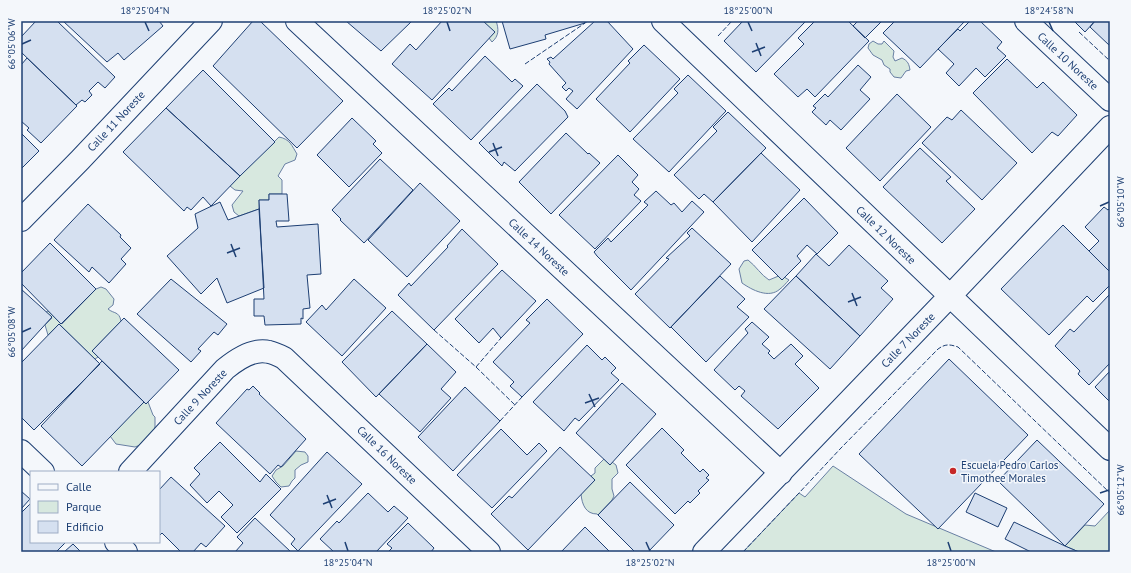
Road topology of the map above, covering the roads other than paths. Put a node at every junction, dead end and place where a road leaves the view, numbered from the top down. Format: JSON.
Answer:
{"nodes":[{"id":1,"x":211,"y":21,"type":"edge"},
{"id":2,"x":297,"y":21,"type":"edge"},
{"id":3,"x":663,"y":21,"type":"edge"},
{"id":4,"x":1026,"y":21,"type":"edge"},
{"id":5,"x":1110,"y":100,"type":"edge"},
{"id":6,"x":1110,"y":127,"type":"edge"},
{"id":7,"x":21,"y":220,"type":"edge"},
{"id":8,"x":950,"y":296,"type":"junction"},
{"id":9,"x":284,"y":358,"type":"joint"},
{"id":10,"x":1110,"y":449,"type":"edge"},
{"id":11,"x":21,"y":451,"type":"edge"},
{"id":12,"x":42,"y":471,"type":"edge"},
{"id":13,"x":131,"y":471,"type":"edge"},
{"id":14,"x":780,"y":473,"type":"junction"},
{"id":15,"x":117,"y":543,"type":"edge"},
{"id":16,"x":126,"y":552,"type":"edge"},
{"id":17,"x":489,"y":552,"type":"edge"},
{"id":18,"x":704,"y":552,"type":"edge"}],
"edges":[{"from":1,"to":7,"type":"street","name":"Calle 11 Noreste"},
{"from":2,"to":14,"type":"street","name":"Calle 14 Noreste"},
{"from":3,"to":8,"type":"street","name":"Calle 12 Noreste"},
{"from":4,"to":5,"type":"street","name":"Calle 10 Noreste"},
{"from":6,"to":8,"type":"street","name":"Calle 7 Noreste"},
{"from":8,"to":10,"type":"street","name":"Calle 12 Noreste"},
{"from":8,"to":14,"type":"street","name":"Calle 7 Noreste"},
{"from":9,"to":13,"type":"street","name":"Calle 9 Noreste"},
{"from":9,"to":17,"type":"street","name":"Calle 16 Noreste"},
{"from":11,"to":12,"type":"street"},
{"from":14,"to":18,"type":"street","name":"Calle 7 Noreste"},
{"from":15,"to":16,"type":"street"}]}
